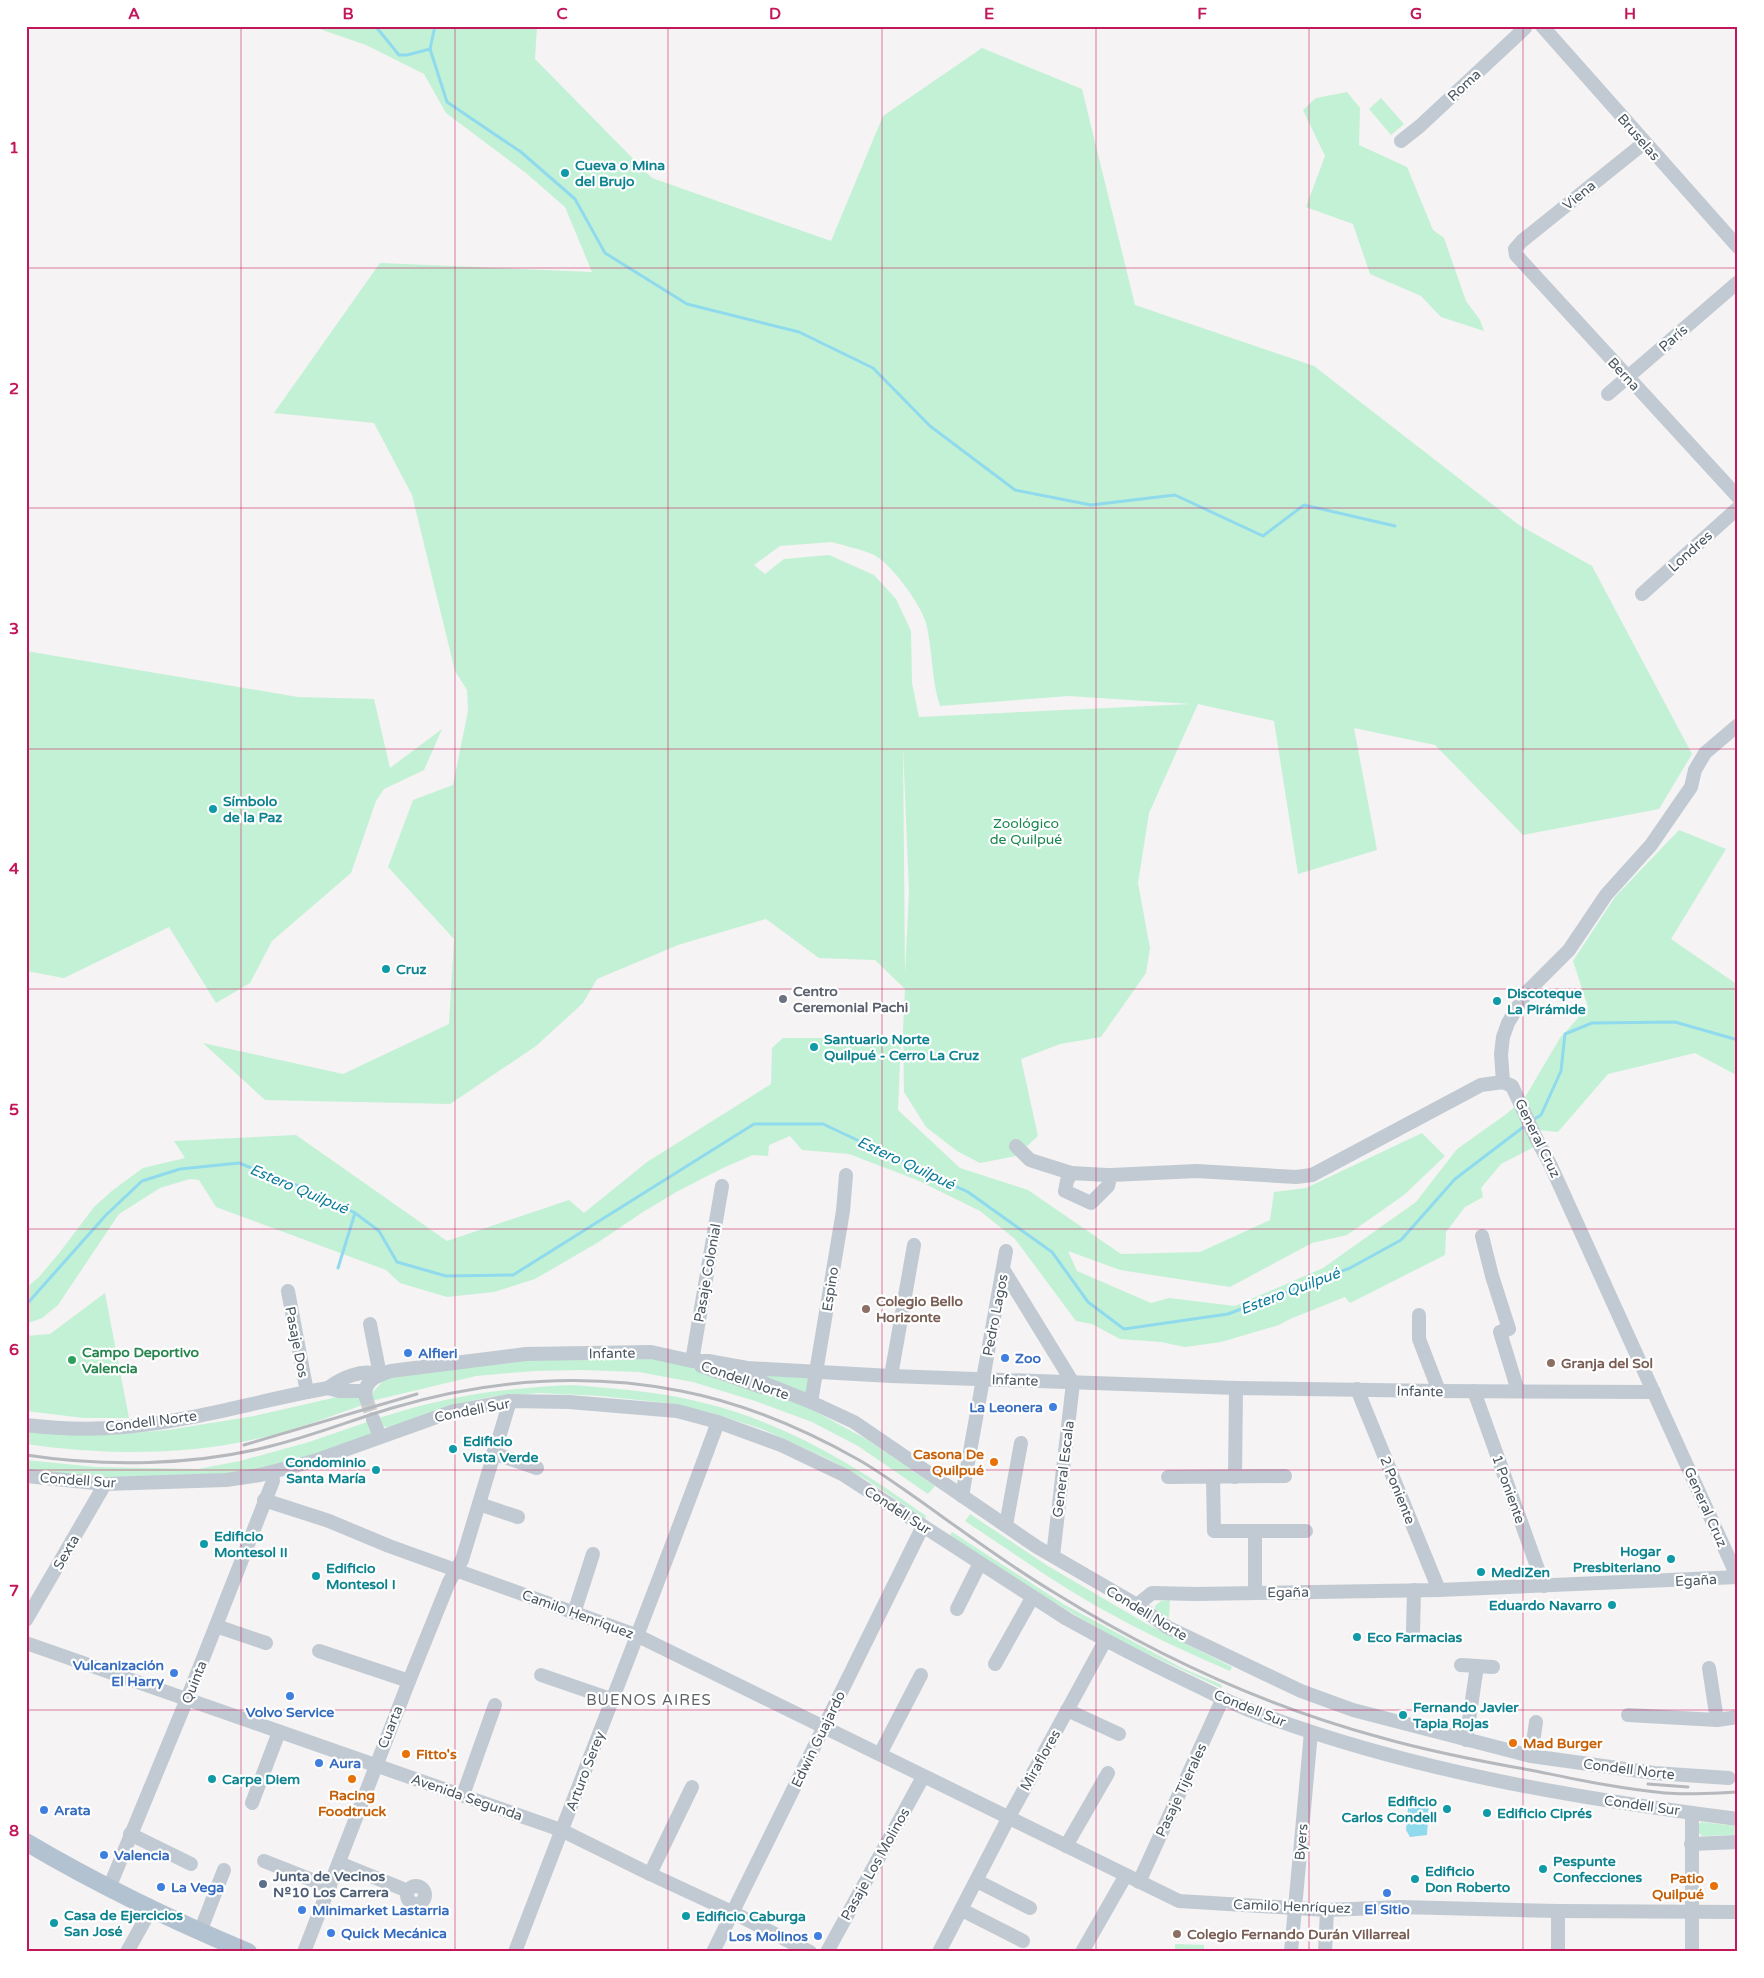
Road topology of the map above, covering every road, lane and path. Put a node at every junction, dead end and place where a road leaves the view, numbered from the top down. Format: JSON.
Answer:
{"nodes":[{"id":1,"x":1542,"y":26,"type":"edge"},
{"id":2,"x":1525,"y":28,"type":"dead end"},
{"id":3,"x":1402,"y":141,"type":"dead end"},
{"id":4,"x":1644,"y":143,"type":"junction"},
{"id":5,"x":1738,"y":247,"type":"edge"},
{"id":6,"x":1515,"y":249,"type":"joint"},
{"id":7,"x":1738,"y":282,"type":"edge"},
{"id":8,"x":1627,"y":377,"type":"junction"},
{"id":9,"x":1608,"y":394,"type":"dead end"},
{"id":10,"x":1738,"y":497,"type":"edge"},
{"id":11,"x":1738,"y":508,"type":"edge"},
{"id":12,"x":1642,"y":594,"type":"dead end"},
{"id":13,"x":1737,"y":726,"type":"edge"},
{"id":14,"x":1503,"y":1082,"type":"junction"},
{"id":15,"x":1016,"y":1146,"type":"dead end"},
{"id":16,"x":1071,"y":1173,"type":"junction"},
{"id":17,"x":846,"y":1175,"type":"dead end"},
{"id":18,"x":1111,"y":1175,"type":"junction"},
{"id":19,"x":722,"y":1186,"type":"dead end"},
{"id":20,"x":1482,"y":1236,"type":"dead end"},
{"id":21,"x":914,"y":1245,"type":"dead end"},
{"id":22,"x":1006,"y":1252,"type":"dead end"},
{"id":23,"x":1004,"y":1269,"type":"junction"},
{"id":24,"x":288,"y":1291,"type":"dead end"},
{"id":25,"x":1419,"y":1315,"type":"dead end"},
{"id":26,"x":370,"y":1324,"type":"dead end"},
{"id":27,"x":692,"y":1361,"type":"junction"},
{"id":28,"x":747,"y":1368,"type":"junction"},
{"id":29,"x":816,"y":1372,"type":"junction"},
{"id":30,"x":380,"y":1375,"type":"junction"},
{"id":31,"x":891,"y":1376,"type":"junction"},
{"id":32,"x":983,"y":1379,"type":"junction"},
{"id":33,"x":1073,"y":1383,"type":"junction"},
{"id":34,"x":328,"y":1388,"type":"junction"},
{"id":35,"x":1236,"y":1388,"type":"junction"},
{"id":36,"x":1357,"y":1390,"type":"junction"},
{"id":37,"x":1440,"y":1391,"type":"junction"},
{"id":38,"x":1474,"y":1391,"type":"junction"},
{"id":39,"x":1518,"y":1391,"type":"junction"},
{"id":40,"x":307,"y":1392,"type":"junction"},
{"id":41,"x":1654,"y":1392,"type":"junction"},
{"id":42,"x":798,"y":1397,"type":"junction"},
{"id":43,"x":274,"y":1399,"type":"joint"},
{"id":44,"x":510,"y":1401,"type":"junction"},
{"id":45,"x":811,"y":1402,"type":"junction"},
{"id":46,"x":373,"y":1419,"type":"tunnel mouth"},
{"id":47,"x":718,"y":1422,"type":"junction"},
{"id":48,"x":26,"y":1425,"type":"edge"},
{"id":49,"x":380,"y":1437,"type":"junction"},
{"id":50,"x":1021,"y":1443,"type":"dead end"},
{"id":51,"x":494,"y":1453,"type":"junction"},
{"id":52,"x":537,"y":1468,"type":"dead end"},
{"id":53,"x":272,"y":1473,"type":"junction"},
{"id":54,"x":26,"y":1476,"type":"edge"},
{"id":55,"x":1285,"y":1476,"type":"dead end"},
{"id":56,"x":1168,"y":1477,"type":"dead end"},
{"id":57,"x":1213,"y":1477,"type":"junction"},
{"id":58,"x":1235,"y":1477,"type":"junction"},
{"id":59,"x":105,"y":1484,"type":"junction"},
{"id":60,"x":962,"y":1496,"type":"junction"},
{"id":61,"x":264,"y":1500,"type":"junction"},
{"id":62,"x":479,"y":1504,"type":"junction"},
{"id":63,"x":518,"y":1516,"type":"dead end"},
{"id":64,"x":1006,"y":1525,"type":"junction"},
{"id":65,"x":923,"y":1526,"type":"junction"},
{"id":66,"x":1254,"y":1531,"type":"junction"},
{"id":67,"x":1306,"y":1531,"type":"dead end"},
{"id":68,"x":592,"y":1554,"type":"dead end"},
{"id":69,"x":1053,"y":1556,"type":"junction"},
{"id":70,"x":980,"y":1563,"type":"junction"},
{"id":71,"x":455,"y":1570,"type":"junction"},
{"id":72,"x":1738,"y":1578,"type":"edge"},
{"id":73,"x":1544,"y":1586,"type":"junction"},
{"id":74,"x":1414,"y":1590,"type":"junction"},
{"id":75,"x":1439,"y":1590,"type":"junction"},
{"id":76,"x":1255,"y":1592,"type":"junction"},
{"id":77,"x":1032,"y":1598,"type":"junction"},
{"id":78,"x":1141,"y":1603,"type":"junction"},
{"id":79,"x":957,"y":1609,"type":"dead end"},
{"id":80,"x":574,"y":1612,"type":"junction"},
{"id":81,"x":26,"y":1620,"type":"edge"},
{"id":82,"x":216,"y":1626,"type":"junction"},
{"id":83,"x":1413,"y":1633,"type":"dead end"},
{"id":84,"x":636,"y":1634,"type":"junction"},
{"id":85,"x":1105,"y":1641,"type":"junction"},
{"id":86,"x":26,"y":1643,"type":"edge"},
{"id":87,"x":266,"y":1643,"type":"dead end"},
{"id":88,"x":319,"y":1651,"type":"dead end"},
{"id":89,"x":995,"y":1664,"type":"dead end"},
{"id":90,"x":1461,"y":1665,"type":"dead end"},
{"id":91,"x":1476,"y":1666,"type":"junction"},
{"id":92,"x":1493,"y":1667,"type":"dead end"},
{"id":93,"x":1709,"y":1668,"type":"dead end"},
{"id":94,"x":541,"y":1675,"type":"dead end"},
{"id":95,"x":920,"y":1676,"type":"dead end"},
{"id":96,"x":409,"y":1681,"type":"junction"},
{"id":97,"x":1223,"y":1698,"type":"junction"},
{"id":98,"x":187,"y":1699,"type":"junction"},
{"id":99,"x":611,"y":1699,"type":"junction"},
{"id":100,"x":495,"y":1705,"type":"dead end"},
{"id":101,"x":1067,"y":1710,"type":"junction"},
{"id":102,"x":1628,"y":1715,"type":"dead end"},
{"id":103,"x":1738,"y":1717,"type":"edge"},
{"id":104,"x":1717,"y":1720,"type":"junction"},
{"id":105,"x":1536,"y":1722,"type":"dead end"},
{"id":106,"x":824,"y":1727,"type":"junction"},
{"id":107,"x":279,"y":1732,"type":"junction"},
{"id":108,"x":1311,"y":1732,"type":"junction"},
{"id":109,"x":1119,"y":1734,"type":"dead end"},
{"id":110,"x":1466,"y":1740,"type":"junction"},
{"id":111,"x":880,"y":1754,"type":"junction"},
{"id":112,"x":1531,"y":1756,"type":"junction"},
{"id":113,"x":376,"y":1764,"type":"junction"},
{"id":114,"x":1108,"y":1773,"type":"dead end"},
{"id":115,"x":923,"y":1777,"type":"junction"},
{"id":116,"x":1729,"y":1778,"type":"dead end"},
{"id":117,"x":692,"y":1787,"type":"dead end"},
{"id":118,"x":463,"y":1795,"type":"junction"},
{"id":119,"x":252,"y":1803,"type":"dead end"},
{"id":120,"x":1692,"y":1813,"type":"junction"},
{"id":121,"x":1009,"y":1818,"type":"junction"},
{"id":122,"x":1738,"y":1819,"type":"edge"},
{"id":123,"x":561,"y":1830,"type":"junction"},
{"id":124,"x":130,"y":1834,"type":"junction"},
{"id":125,"x":26,"y":1842,"type":"edge"},
{"id":126,"x":1738,"y":1842,"type":"edge"},
{"id":127,"x":1691,"y":1844,"type":"junction"},
{"id":128,"x":1066,"y":1846,"type":"junction"},
{"id":129,"x":264,"y":1861,"type":"dead end"},
{"id":130,"x":339,"y":1863,"type":"junction"},
{"id":131,"x":191,"y":1864,"type":"dead end"},
{"id":132,"x":224,"y":1870,"type":"dead end"},
{"id":133,"x":650,"y":1874,"type":"junction"},
{"id":134,"x":1126,"y":1875,"type":"junction"},
{"id":135,"x":977,"y":1880,"type":"junction"},
{"id":136,"x":1139,"y":1882,"type":"junction"},
{"id":137,"x":330,"y":1887,"type":"junction"},
{"id":138,"x":109,"y":1888,"type":"junction"},
{"id":139,"x":408,"y":1892,"type":"dead end"},
{"id":140,"x":1030,"y":1908,"type":"dead end"},
{"id":141,"x":1295,"y":1908,"type":"junction"},
{"id":142,"x":151,"y":1909,"type":"junction"},
{"id":143,"x":962,"y":1910,"type":"junction"},
{"id":144,"x":1327,"y":1910,"type":"junction"},
{"id":145,"x":1558,"y":1911,"type":"junction"},
{"id":146,"x":732,"y":1912,"type":"junction"},
{"id":147,"x":1691,"y":1912,"type":"junction"},
{"id":148,"x":1738,"y":1912,"type":"edge"},
{"id":149,"x":200,"y":1932,"type":"junction"},
{"id":150,"x":1023,"y":1942,"type":"dead end"},
{"id":151,"x":126,"y":1952,"type":"edge"},
{"id":152,"x":248,"y":1952,"type":"edge"},
{"id":153,"x":304,"y":1952,"type":"edge"},
{"id":154,"x":515,"y":1952,"type":"edge"},
{"id":155,"x":712,"y":1952,"type":"edge"},
{"id":156,"x":810,"y":1952,"type":"edge"},
{"id":157,"x":827,"y":1952,"type":"edge"},
{"id":158,"x":939,"y":1952,"type":"edge"},
{"id":159,"x":1082,"y":1952,"type":"edge"},
{"id":160,"x":1291,"y":1952,"type":"edge"},
{"id":161,"x":1325,"y":1952,"type":"edge"},
{"id":162,"x":1558,"y":1952,"type":"edge"},
{"id":163,"x":1692,"y":1952,"type":"edge"}],
"edges":[{"from":1,"to":4,"type":"street","name":"Bruselas"},
{"from":2,"to":3,"type":"street","name":"Roma"},
{"from":4,"to":5,"type":"street","name":"Bruselas"},
{"from":4,"to":6,"type":"street","name":"Viena"},
{"from":6,"to":8,"type":"street","name":"Berna"},
{"from":7,"to":8,"type":"street","name":"París"},
{"from":8,"to":9,"type":"street","name":"París"},
{"from":8,"to":10,"type":"street","name":"Berna"},
{"from":11,"to":12,"type":"street","name":"Londres"},
{"from":13,"to":14,"type":"street"},
{"from":14,"to":18,"type":"street"},
{"from":14,"to":41,"type":"street","name":"General Cruz"},
{"from":15,"to":16,"type":"street"},
{"from":16,"to":18,"type":"street"},
{"from":16,"to":18,"type":"street"},
{"from":17,"to":29,"type":"street","name":"Espino"},
{"from":19,"to":27,"type":"street","name":"Pasaje Colonial"},
{"from":20,"to":39,"type":"street"},
{"from":21,"to":31,"type":"street"},
{"from":22,"to":23,"type":"street","name":"Pedro Lagos"},
{"from":23,"to":32,"type":"street","name":"Pedro Lagos"},
{"from":23,"to":33,"type":"street"},
{"from":24,"to":40,"type":"street","name":"Pasaje Dos"},
{"from":25,"to":37,"type":"street"},
{"from":26,"to":30,"type":"street"},
{"from":27,"to":28,"type":"street","name":"Infante"},
{"from":27,"to":30,"type":"street","name":"Infante"},
{"from":27,"to":42,"type":"street","name":"Condell Norte"},
{"from":28,"to":29,"type":"street","name":"Infante"},
{"from":28,"to":42,"type":"street","name":"Condell Norte"},
{"from":29,"to":31,"type":"street","name":"Infante"},
{"from":29,"to":45,"type":"street","name":"Espino"},
{"from":30,"to":34,"type":"street","name":"Infante"},
{"from":30,"to":34,"type":"street","name":"Infante"},
{"from":31,"to":32,"type":"street","name":"Infante"},
{"from":32,"to":33,"type":"street","name":"Infante"},
{"from":32,"to":60,"type":"street","name":"Pedro Lagos"},
{"from":33,"to":35,"type":"street","name":"Infante"},
{"from":33,"to":69,"type":"street","name":"General Escala"},
{"from":34,"to":40,"type":"street","name":"Infante"},
{"from":35,"to":36,"type":"street","name":"Infante"},
{"from":35,"to":58,"type":"street"},
{"from":36,"to":37,"type":"street","name":"Infante"},
{"from":36,"to":75,"type":"street","name":"2 Poniente"},
{"from":37,"to":38,"type":"street","name":"Infante"},
{"from":38,"to":39,"type":"street","name":"Infante"},
{"from":38,"to":73,"type":"street","name":"1 Poniente"},
{"from":39,"to":41,"type":"street","name":"Infante"},
{"from":40,"to":43,"type":"street","name":"Infante"},
{"from":41,"to":72,"type":"street","name":"General Cruz"},
{"from":42,"to":45,"type":"street","name":"Condell Norte"},
{"from":43,"to":48,"type":"street","name":"Condell Norte"},
{"from":44,"to":47,"type":"street","name":"Condell Sur"},
{"from":44,"to":49,"type":"street","name":"Condell Sur"},
{"from":44,"to":51,"type":"street","name":"Cuarta"},
{"from":45,"to":60,"type":"street","name":"Condell Norte"},
{"from":46,"to":49,"type":"street"},
{"from":47,"to":65,"type":"street","name":"Condell Sur"},
{"from":47,"to":84,"type":"street","name":"Arturo Serey"},
{"from":49,"to":53,"type":"street","name":"Condell Sur"},
{"from":50,"to":64,"type":"street"},
{"from":51,"to":52,"type":"street"},
{"from":51,"to":62,"type":"street","name":"Cuarta"},
{"from":53,"to":59,"type":"street","name":"Condell Sur"},
{"from":53,"to":61,"type":"street","name":"Quinta"},
{"from":54,"to":59,"type":"street","name":"Condell Sur"},
{"from":55,"to":58,"type":"street"},
{"from":56,"to":57,"type":"street"},
{"from":57,"to":58,"type":"street"},
{"from":57,"to":66,"type":"street"},
{"from":59,"to":81,"type":"street","name":"Sexta"},
{"from":60,"to":64,"type":"street","name":"Condell Norte"},
{"from":61,"to":71,"type":"street","name":"Camilo Henríquez"},
{"from":61,"to":82,"type":"street","name":"Quinta"},
{"from":62,"to":63,"type":"street"},
{"from":62,"to":71,"type":"street","name":"Cuarta"},
{"from":64,"to":69,"type":"street","name":"Condell Norte"},
{"from":65,"to":70,"type":"street","name":"Condell Sur"},
{"from":65,"to":106,"type":"street","name":"Edwin Guajardo"},
{"from":66,"to":67,"type":"street"},
{"from":66,"to":76,"type":"street"},
{"from":68,"to":80,"type":"street"},
{"from":69,"to":78,"type":"street","name":"Condell Norte"},
{"from":70,"to":77,"type":"street","name":"Condell Sur"},
{"from":70,"to":79,"type":"street"},
{"from":71,"to":80,"type":"street","name":"Camilo Henríquez"},
{"from":71,"to":96,"type":"street","name":"Cuarta"},
{"from":72,"to":73,"type":"street","name":"Egaña"},
{"from":73,"to":75,"type":"street","name":"Egaña"},
{"from":74,"to":75,"type":"street","name":"Egaña"},
{"from":74,"to":76,"type":"street","name":"Egaña"},
{"from":74,"to":83,"type":"street"},
{"from":76,"to":78,"type":"street","name":"Egaña"},
{"from":77,"to":85,"type":"street","name":"Condell Sur"},
{"from":77,"to":89,"type":"street"},
{"from":78,"to":110,"type":"street","name":"Condell Norte"},
{"from":80,"to":84,"type":"street","name":"Camilo Henríquez"},
{"from":82,"to":87,"type":"street"},
{"from":82,"to":98,"type":"street","name":"Quinta"},
{"from":84,"to":99,"type":"street","name":"Arturo Serey"},
{"from":84,"to":106,"type":"street","name":"Camilo Henríquez"},
{"from":85,"to":97,"type":"street","name":"Condell Sur"},
{"from":85,"to":101,"type":"street","name":"Miraflores"},
{"from":86,"to":98,"type":"street","name":"Avenida Segunda"},
{"from":88,"to":96,"type":"street"},
{"from":90,"to":91,"type":"street"},
{"from":91,"to":92,"type":"street"},
{"from":91,"to":110,"type":"street"},
{"from":93,"to":104,"type":"street"},
{"from":94,"to":99,"type":"street"},
{"from":95,"to":111,"type":"street"},
{"from":96,"to":113,"type":"street","name":"Cuarta"},
{"from":97,"to":108,"type":"street","name":"Condell Sur"},
{"from":97,"to":136,"type":"street","name":"Pasaje Tijerales"},
{"from":98,"to":107,"type":"street","name":"Avenida Segunda"},
{"from":98,"to":124,"type":"street","name":"Quinta"},
{"from":99,"to":123,"type":"street","name":"Arturo Serey"},
{"from":100,"to":118,"type":"street"},
{"from":101,"to":109,"type":"street"},
{"from":101,"to":121,"type":"street","name":"Miraflores"},
{"from":102,"to":104,"type":"street"},
{"from":103,"to":104,"type":"street"},
{"from":105,"to":112,"type":"street"},
{"from":106,"to":111,"type":"street","name":"Camilo Henríquez"},
{"from":106,"to":146,"type":"street","name":"Edwin Guajardo"},
{"from":107,"to":113,"type":"street","name":"Avenida Segunda"},
{"from":107,"to":119,"type":"street"},
{"from":108,"to":120,"type":"street","name":"Condell Sur"},
{"from":108,"to":141,"type":"street","name":"Byers"},
{"from":110,"to":112,"type":"street","name":"Condell Norte"},
{"from":111,"to":115,"type":"street","name":"Camilo Henríquez"},
{"from":112,"to":116,"type":"street","name":"Condell Norte"},
{"from":113,"to":118,"type":"street","name":"Avenida Segunda"},
{"from":113,"to":130,"type":"street","name":"Cuarta"},
{"from":114,"to":128,"type":"street"},
{"from":115,"to":121,"type":"street","name":"Camilo Henríquez"},
{"from":115,"to":157,"type":"street","name":"Pasaje Los Molinos"},
{"from":117,"to":133,"type":"street"},
{"from":118,"to":123,"type":"street","name":"Avenida Segunda"},
{"from":120,"to":122,"type":"street","name":"Condell Sur"},
{"from":120,"to":127,"type":"street"},
{"from":121,"to":128,"type":"street","name":"Camilo Henríquez"},
{"from":121,"to":135,"type":"street","name":"Miraflores"},
{"from":123,"to":133,"type":"street","name":"Avenida Segunda"},
{"from":123,"to":154,"type":"street","name":"Arturo Serey"},
{"from":124,"to":131,"type":"street"},
{"from":124,"to":138,"type":"street","name":"Quinta"},
{"from":125,"to":138,"type":"main road"},
{"from":126,"to":127,"type":"street"},
{"from":127,"to":147,"type":"street"},
{"from":128,"to":134,"type":"street","name":"Camilo Henríquez"},
{"from":129,"to":137,"type":"street"},
{"from":130,"to":137,"type":"street","name":"Cuarta"},
{"from":130,"to":139,"type":"street"},
{"from":132,"to":149,"type":"street"},
{"from":133,"to":146,"type":"street","name":"Avenida Segunda"},
{"from":134,"to":136,"type":"street","name":"Camilo Henríquez"},
{"from":134,"to":159,"type":"street"},
{"from":135,"to":140,"type":"street"},
{"from":135,"to":143,"type":"street","name":"Miraflores"},
{"from":136,"to":141,"type":"street","name":"Camilo Henríquez"},
{"from":137,"to":153,"type":"street","name":"Cuarta"},
{"from":138,"to":142,"type":"main road"},
{"from":141,"to":144,"type":"street","name":"Camilo Henríquez"},
{"from":141,"to":160,"type":"street","name":"Byers"},
{"from":142,"to":149,"type":"main road"},
{"from":142,"to":151,"type":"street"},
{"from":143,"to":150,"type":"street"},
{"from":143,"to":158,"type":"street","name":"Miraflores"},
{"from":144,"to":145,"type":"street","name":"Camilo Henríquez"},
{"from":144,"to":161,"type":"street"},
{"from":145,"to":147,"type":"street","name":"Camilo Henríquez"},
{"from":145,"to":162,"type":"street"},
{"from":146,"to":155,"type":"street","name":"Edwin Guajardo"},
{"from":146,"to":156,"type":"street","name":"Avenida Segunda"},
{"from":147,"to":148,"type":"street","name":"Camilo Henríquez"},
{"from":147,"to":163,"type":"street"},
{"from":149,"to":152,"type":"main road"}]}
